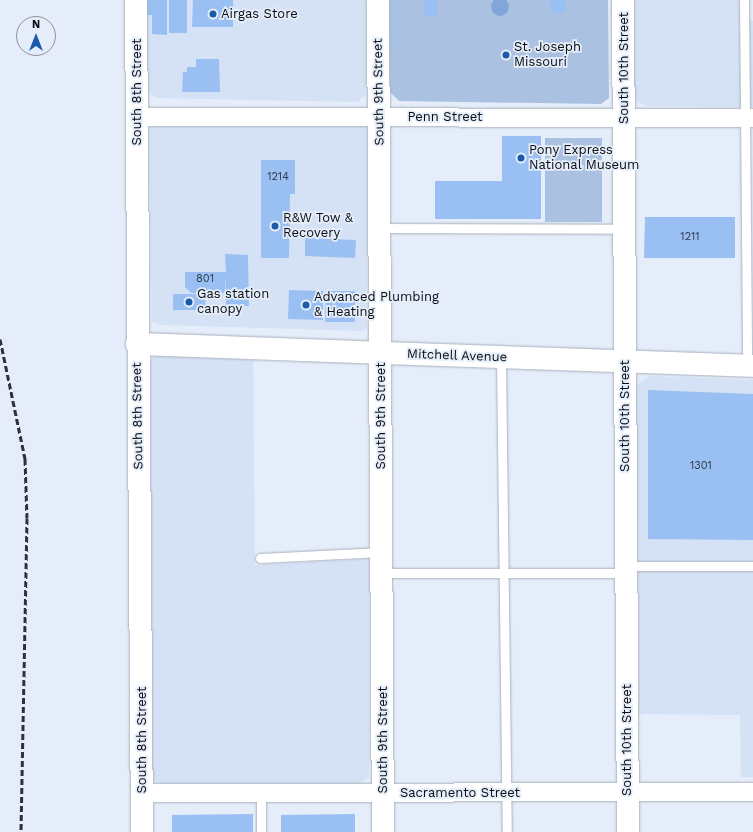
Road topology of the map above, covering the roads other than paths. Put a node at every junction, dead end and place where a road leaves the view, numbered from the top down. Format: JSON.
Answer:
{"nodes":[{"id":1,"x":136,"y":0,"type":"edge"},
{"id":2,"x":378,"y":0,"type":"edge"},
{"id":3,"x":623,"y":0,"type":"edge"},
{"id":4,"x":744,"y":0,"type":"edge"},
{"id":5,"x":137,"y":117,"type":"junction"},
{"id":6,"x":380,"y":117,"type":"junction"},
{"id":7,"x":624,"y":117,"type":"junction"},
{"id":8,"x":749,"y":118,"type":"edge"},
{"id":9,"x":380,"y":228,"type":"junction"},
{"id":10,"x":625,"y":229,"type":"junction"},
{"id":11,"x":136,"y":344,"type":"junction"},
{"id":12,"x":381,"y":353,"type":"junction"},
{"id":13,"x":501,"y":358,"type":"junction"},
{"id":14,"x":625,"y":363,"type":"junction"},
{"id":15,"x":750,"y":366,"type":"edge"},
{"id":16,"x":382,"y":552,"type":"junction"},
{"id":17,"x":260,"y":558,"type":"dead end"},
{"id":18,"x":753,"y":566,"type":"edge"},
{"id":19,"x":626,"y":569,"type":"junction"},
{"id":20,"x":382,"y":573,"type":"junction"},
{"id":21,"x":505,"y":573,"type":"junction"},
{"id":22,"x":384,"y":792,"type":"junction"},
{"id":23,"x":628,"y":792,"type":"junction"},
{"id":24,"x":753,"y":792,"type":"edge"},
{"id":25,"x":142,"y":793,"type":"junction"},
{"id":26,"x":261,"y":793,"type":"junction"},
{"id":27,"x":507,"y":793,"type":"junction"},
{"id":28,"x":142,"y":832,"type":"edge"},
{"id":29,"x":261,"y":832,"type":"edge"},
{"id":30,"x":384,"y":832,"type":"edge"},
{"id":31,"x":507,"y":832,"type":"edge"},
{"id":32,"x":628,"y":832,"type":"edge"}],
"edges":[{"from":1,"to":5,"type":"main road","name":"South 8th Street"},
{"from":2,"to":6,"type":"main road","name":"South 9th Street"},
{"from":3,"to":7,"type":"main road","name":"South 10th Street"},
{"from":4,"to":8,"type":"lane"},
{"from":5,"to":6,"type":"street","name":"Penn Street"},
{"from":5,"to":11,"type":"main road","name":"South 8th Street"},
{"from":6,"to":7,"type":"street","name":"Penn Street"},
{"from":6,"to":9,"type":"main road","name":"South 9th Street"},
{"from":7,"to":8,"type":"street","name":"Penn Street"},
{"from":7,"to":10,"type":"main road","name":"South 10th Street"},
{"from":8,"to":15,"type":"lane"},
{"from":9,"to":10,"type":"lane"},
{"from":9,"to":12,"type":"main road","name":"South 9th Street"},
{"from":10,"to":14,"type":"main road","name":"South 10th Street"},
{"from":11,"to":12,"type":"main road","name":"Mitchell Avenue"},
{"from":11,"to":25,"type":"main road","name":"South 8th Street"},
{"from":12,"to":13,"type":"main road","name":"Mitchell Avenue"},
{"from":12,"to":16,"type":"main road","name":"South 9th Street"},
{"from":13,"to":14,"type":"main road","name":"Mitchell Avenue"},
{"from":13,"to":21,"type":"lane"},
{"from":14,"to":15,"type":"main road","name":"Mitchell Avenue"},
{"from":14,"to":19,"type":"main road","name":"South 10th Street"},
{"from":16,"to":17,"type":"lane"},
{"from":16,"to":20,"type":"main road","name":"South 9th Street"},
{"from":18,"to":19,"type":"lane"},
{"from":19,"to":21,"type":"lane"},
{"from":19,"to":23,"type":"main road","name":"South 10th Street"},
{"from":20,"to":21,"type":"lane"},
{"from":20,"to":22,"type":"main road","name":"South 9th Street"},
{"from":21,"to":27,"type":"lane"},
{"from":22,"to":26,"type":"street","name":"Sacramento Street"},
{"from":22,"to":27,"type":"street","name":"Sacramento Street"},
{"from":22,"to":30,"type":"main road","name":"South 9th Street"},
{"from":23,"to":24,"type":"street","name":"Sacramento Street"},
{"from":23,"to":27,"type":"street","name":"Sacramento Street"},
{"from":23,"to":32,"type":"main road","name":"South 10th Street"},
{"from":25,"to":26,"type":"street","name":"Sacramento Street"},
{"from":25,"to":28,"type":"main road","name":"South 8th Street"},
{"from":26,"to":29,"type":"lane"},
{"from":27,"to":31,"type":"lane"}]}
